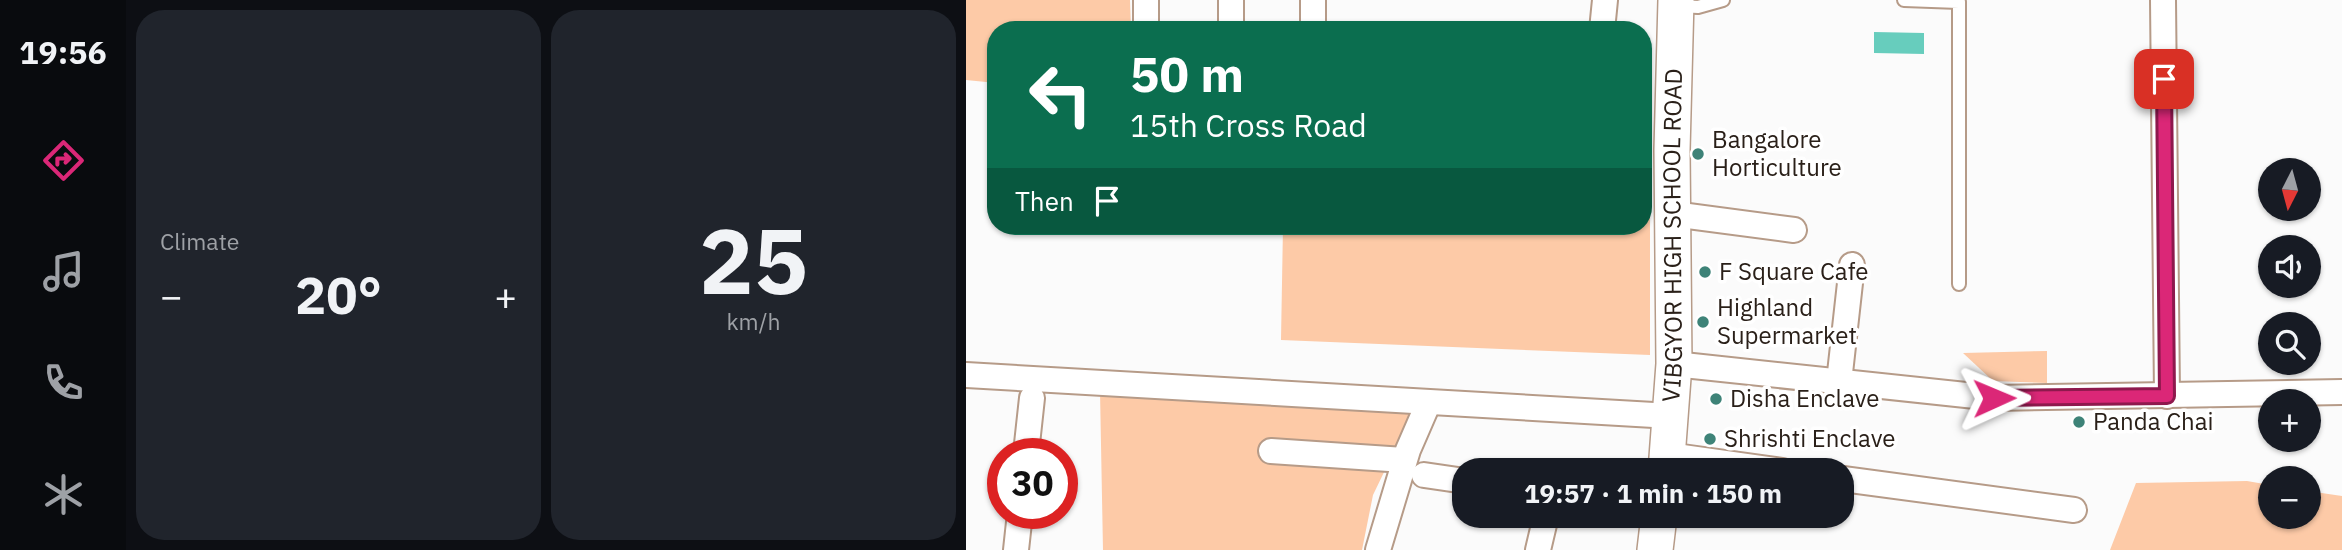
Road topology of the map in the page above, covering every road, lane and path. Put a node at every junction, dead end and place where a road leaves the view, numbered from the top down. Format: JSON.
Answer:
{"nodes":[{"id":1,"x":1146,"y":0,"type":"edge"},
{"id":2,"x":1231,"y":0,"type":"edge"},
{"id":3,"x":1312,"y":0,"type":"edge"},
{"id":4,"x":1605,"y":0,"type":"edge"},
{"id":5,"x":1723,"y":0,"type":"edge"},
{"id":6,"x":1904,"y":0,"type":"edge"},
{"id":7,"x":2164,"y":0,"type":"edge"},
{"id":8,"x":1959,"y":1,"type":"edge"},
{"id":9,"x":1676,"y":3,"type":"edge"},
{"id":10,"x":1146,"y":21,"type":"edge"},
{"id":11,"x":1231,"y":21,"type":"edge"},
{"id":12,"x":1313,"y":21,"type":"edge"},
{"id":13,"x":1603,"y":21,"type":"edge"},
{"id":14,"x":1673,"y":214,"type":"junction"},
{"id":15,"x":1794,"y":230,"type":"dead end"},
{"id":16,"x":1852,"y":265,"type":"dead end"},
{"id":17,"x":1959,"y":284,"type":"dead end"},
{"id":18,"x":1674,"y":364,"type":"junction"},
{"id":19,"x":966,"y":375,"type":"edge"},
{"id":20,"x":1839,"y":382,"type":"junction"},
{"id":21,"x":2342,"y":392,"type":"edge"},
{"id":22,"x":2167,"y":396,"type":"junction"},
{"id":23,"x":1032,"y":398,"type":"dead end"},
{"id":24,"x":1428,"y":404,"type":"junction"},
{"id":25,"x":1671,"y":416,"type":"junction"},
{"id":26,"x":1028,"y":438,"type":"edge"},
{"id":27,"x":1271,"y":451,"type":"dead end"},
{"id":28,"x":1667,"y":458,"type":"edge"},
{"id":29,"x":1404,"y":460,"type":"junction"},
{"id":30,"x":1424,"y":475,"type":"dead end"},
{"id":31,"x":1452,"y":479,"type":"edge"},
{"id":32,"x":1854,"y":480,"type":"edge"},
{"id":33,"x":2074,"y":510,"type":"dead end"},
{"id":34,"x":1543,"y":528,"type":"edge"},
{"id":35,"x":1657,"y":528,"type":"edge"},
{"id":36,"x":1018,"y":529,"type":"edge"},
{"id":37,"x":1016,"y":550,"type":"edge"},
{"id":38,"x":1378,"y":550,"type":"edge"},
{"id":39,"x":1538,"y":550,"type":"edge"},
{"id":40,"x":1654,"y":550,"type":"edge"}],
"edges":[{"from":1,"to":10,"type":"street"},
{"from":2,"to":11,"type":"street"},
{"from":3,"to":12,"type":"street"},
{"from":4,"to":13,"type":"street"},
{"from":5,"to":9,"type":"lane"},
{"from":6,"to":8,"type":"lane"},
{"from":7,"to":22,"type":"street"},
{"from":8,"to":17,"type":"lane"},
{"from":9,"to":14,"type":"street","name":"VIBGYOR HIGH SCHOOL ROAD"},
{"from":14,"to":15,"type":"street"},
{"from":14,"to":18,"type":"street","name":"VIBGYOR HIGH SCHOOL ROAD"},
{"from":16,"to":20,"type":"street"},
{"from":18,"to":20,"type":"street"},
{"from":18,"to":25,"type":"street","name":"VIBGYOR HIGH SCHOOL ROAD"},
{"from":19,"to":24,"type":"street"},
{"from":20,"to":22,"type":"street"},
{"from":21,"to":22,"type":"street"},
{"from":23,"to":26,"type":"street"},
{"from":24,"to":25,"type":"street"},
{"from":24,"to":29,"type":"street"},
{"from":25,"to":28,"type":"street","name":"VIBGYOR HIGH SCHOOL ROAD"},
{"from":27,"to":29,"type":"street"},
{"from":29,"to":38,"type":"street"},
{"from":30,"to":31,"type":"street"},
{"from":32,"to":33,"type":"street"},
{"from":34,"to":39,"type":"street"},
{"from":35,"to":40,"type":"street"},
{"from":36,"to":37,"type":"street"}]}
